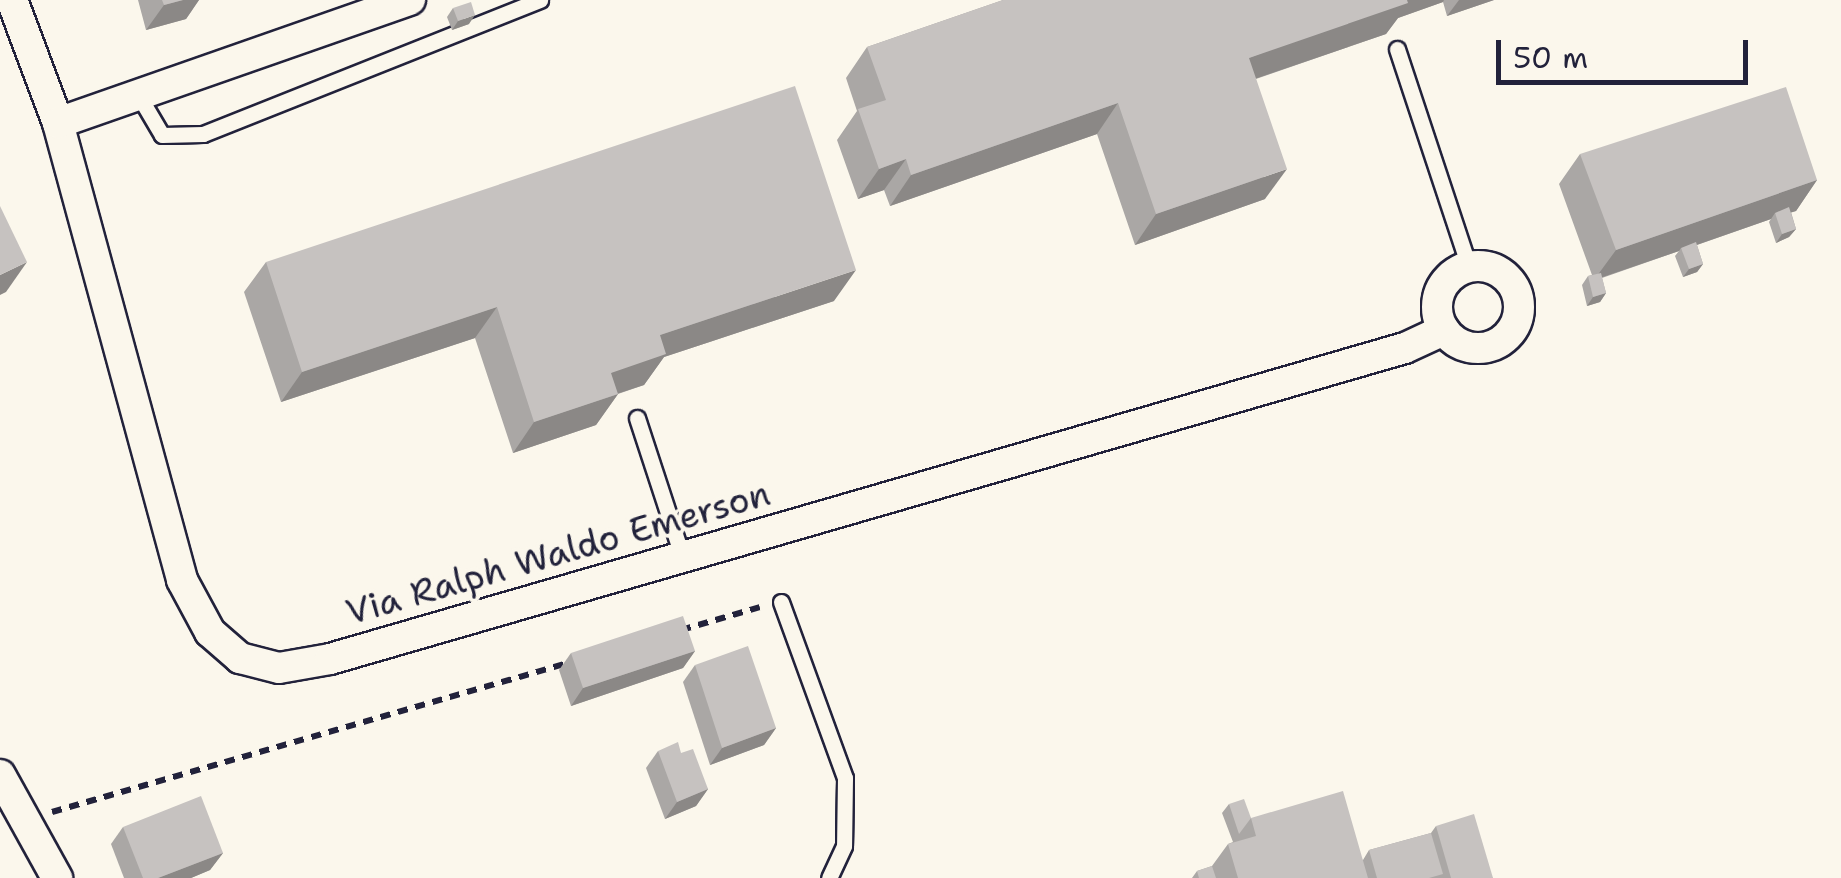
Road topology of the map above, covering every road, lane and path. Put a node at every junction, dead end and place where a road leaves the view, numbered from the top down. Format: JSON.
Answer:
{"nodes":[{"id":1,"x":12,"y":0,"type":"edge"},
{"id":2,"x":410,"y":0,"type":"edge"},
{"id":3,"x":540,"y":0,"type":"edge"},
{"id":4,"x":1397,"y":49,"type":"dead end"},
{"id":5,"x":139,"y":96,"type":"junction"},
{"id":6,"x":58,"y":124,"type":"junction"},
{"id":7,"x":1469,"y":267,"type":"junction"},
{"id":8,"x":1444,"y":330,"type":"junction"},
{"id":9,"x":637,"y":418,"type":"dead end"},
{"id":10,"x":682,"y":556,"type":"junction"},
{"id":11,"x":781,"y":602,"type":"joint"},
{"id":12,"x":667,"y":634,"type":"edge"},
{"id":13,"x":572,"y":662,"type":"edge"},
{"id":14,"x":0,"y":775,"type":"edge"},
{"id":15,"x":23,"y":820,"type":"junction"},
{"id":16,"x":58,"y":878,"type":"edge"},
{"id":17,"x":829,"y":878,"type":"edge"}],
"edges":[{"from":1,"to":6,"type":"street","name":"Via Ralph Waldo Emerson"},
{"from":2,"to":5,"type":"street"},
{"from":3,"to":5,"type":"lane"},
{"from":4,"to":7,"type":"lane"},
{"from":5,"to":6,"type":"street"},
{"from":6,"to":10,"type":"street","name":"Via Ralph Waldo Emerson"},
{"from":7,"to":8,"type":"street"},
{"from":7,"to":8,"type":"street"},
{"from":8,"to":10,"type":"street","name":"Via Ralph Waldo Emerson"},
{"from":9,"to":10,"type":"lane"},
{"from":11,"to":12,"type":"path"},
{"from":11,"to":17,"type":"lane"},
{"from":13,"to":15,"type":"path"},
{"from":14,"to":15,"type":"street"},
{"from":15,"to":16,"type":"street"}]}
